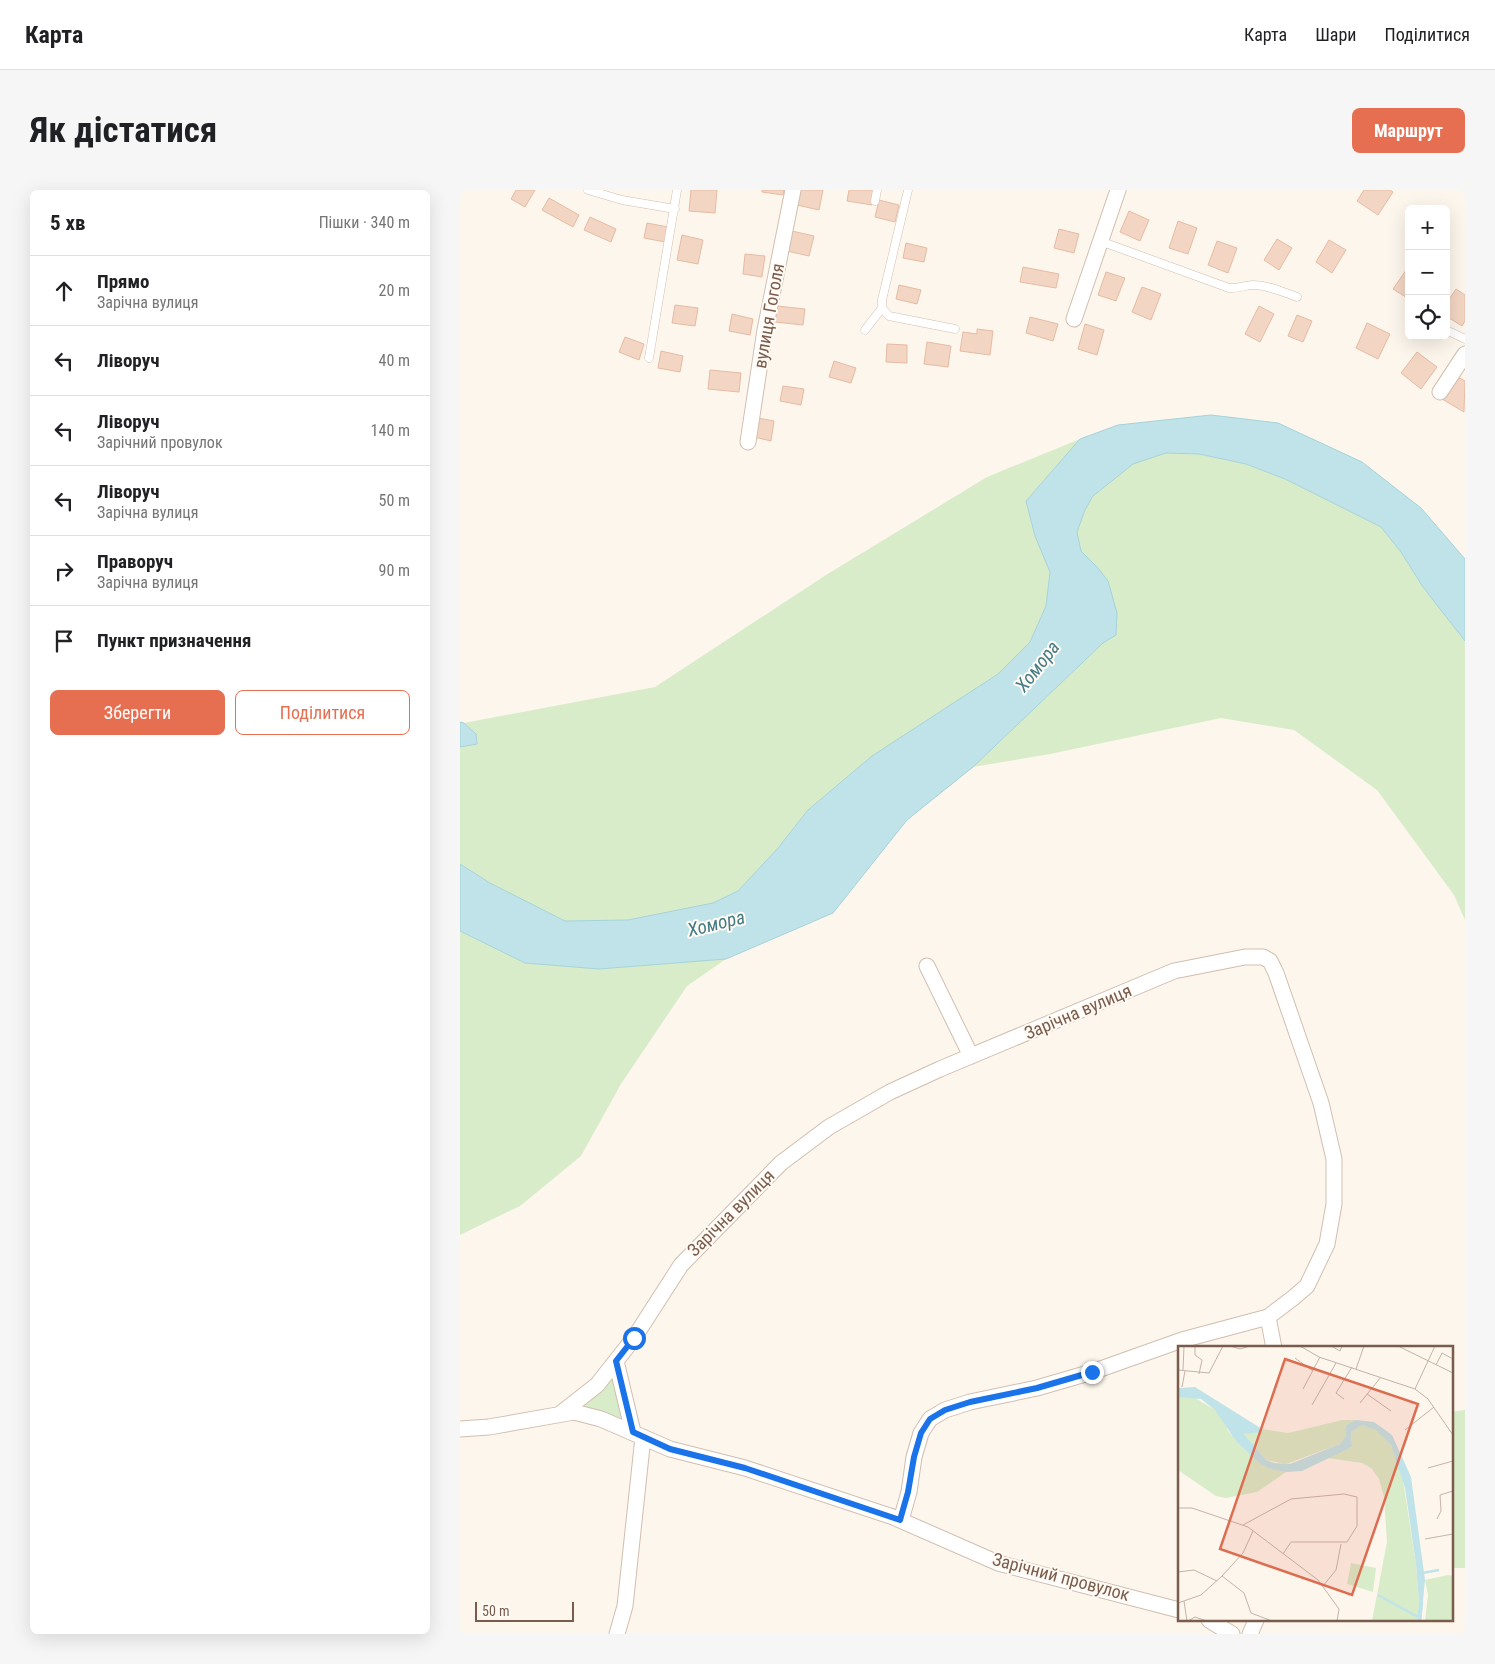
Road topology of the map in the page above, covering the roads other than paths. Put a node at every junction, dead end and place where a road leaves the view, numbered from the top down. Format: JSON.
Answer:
{"nodes":[{"id":1,"x":588,"y":190,"type":"edge"},
{"id":2,"x":677,"y":190,"type":"edge"},
{"id":3,"x":793,"y":190,"type":"edge"},
{"id":4,"x":877,"y":190,"type":"edge"},
{"id":5,"x":908,"y":190,"type":"edge"},
{"id":6,"x":1118,"y":190,"type":"edge"},
{"id":7,"x":876,"y":201,"type":"dead end"},
{"id":8,"x":675,"y":209,"type":"junction"},
{"id":9,"x":1100,"y":241,"type":"junction"},
{"id":10,"x":1297,"y":297,"type":"dead end"},
{"id":11,"x":882,"y":308,"type":"junction"},
{"id":12,"x":1074,"y":319,"type":"dead end"},
{"id":13,"x":955,"y":329,"type":"dead end"},
{"id":14,"x":865,"y":330,"type":"dead end"},
{"id":15,"x":1450,"y":332,"type":"edge"},
{"id":16,"x":1465,"y":339,"type":"edge"},
{"id":17,"x":649,"y":358,"type":"dead end"},
{"id":18,"x":1463,"y":364,"type":"edge"},
{"id":19,"x":1440,"y":392,"type":"dead end"},
{"id":20,"x":748,"y":442,"type":"dead end"},
{"id":21,"x":927,"y":966,"type":"dead end"},
{"id":22,"x":971,"y":1056,"type":"junction"},
{"id":23,"x":1268,"y":1317,"type":"junction"},
{"id":24,"x":1274,"y":1346,"type":"edge"},
{"id":25,"x":616,"y":1361,"type":"junction"},
{"id":26,"x":560,"y":1414,"type":"junction"},
{"id":27,"x":460,"y":1429,"type":"edge"},
{"id":28,"x":638,"y":1434,"type":"junction"},
{"id":29,"x":900,"y":1520,"type":"junction"},
{"id":30,"x":1178,"y":1610,"type":"edge"},
{"id":31,"x":1212,"y":1622,"type":"edge"},
{"id":32,"x":1255,"y":1622,"type":"edge"},
{"id":33,"x":617,"y":1634,"type":"edge"},
{"id":34,"x":1232,"y":1634,"type":"edge"},
{"id":35,"x":1250,"y":1634,"type":"edge"}],
"edges":[{"from":1,"to":8,"type":"lane"},
{"from":2,"to":8,"type":"lane"},
{"from":3,"to":20,"type":"street","name":"вулиця Гоголя"},
{"from":4,"to":7,"type":"lane"},
{"from":5,"to":11,"type":"lane"},
{"from":6,"to":9,"type":"street"},
{"from":8,"to":17,"type":"lane"},
{"from":9,"to":10,"type":"lane"},
{"from":9,"to":12,"type":"street"},
{"from":11,"to":13,"type":"lane"},
{"from":11,"to":14,"type":"lane"},
{"from":15,"to":16,"type":"lane"},
{"from":18,"to":19,"type":"street"},
{"from":21,"to":22,"type":"street"},
{"from":22,"to":23,"type":"street","name":"Зарічна вулиця"},
{"from":22,"to":25,"type":"street","name":"Зарічна вулиця"},
{"from":23,"to":24,"type":"street"},
{"from":23,"to":29,"type":"street","name":"Зарічна вулиця"},
{"from":25,"to":26,"type":"street","name":"Зарічна вулиця"},
{"from":25,"to":28,"type":"street"},
{"from":26,"to":27,"type":"street"},
{"from":26,"to":28,"type":"street","name":"Зарічний провулок"},
{"from":28,"to":29,"type":"street","name":"Зарічний провулок"},
{"from":28,"to":33,"type":"street"},
{"from":29,"to":30,"type":"street","name":"Зарічний провулок"},
{"from":31,"to":34,"type":"street"},
{"from":32,"to":35,"type":"street"}]}
